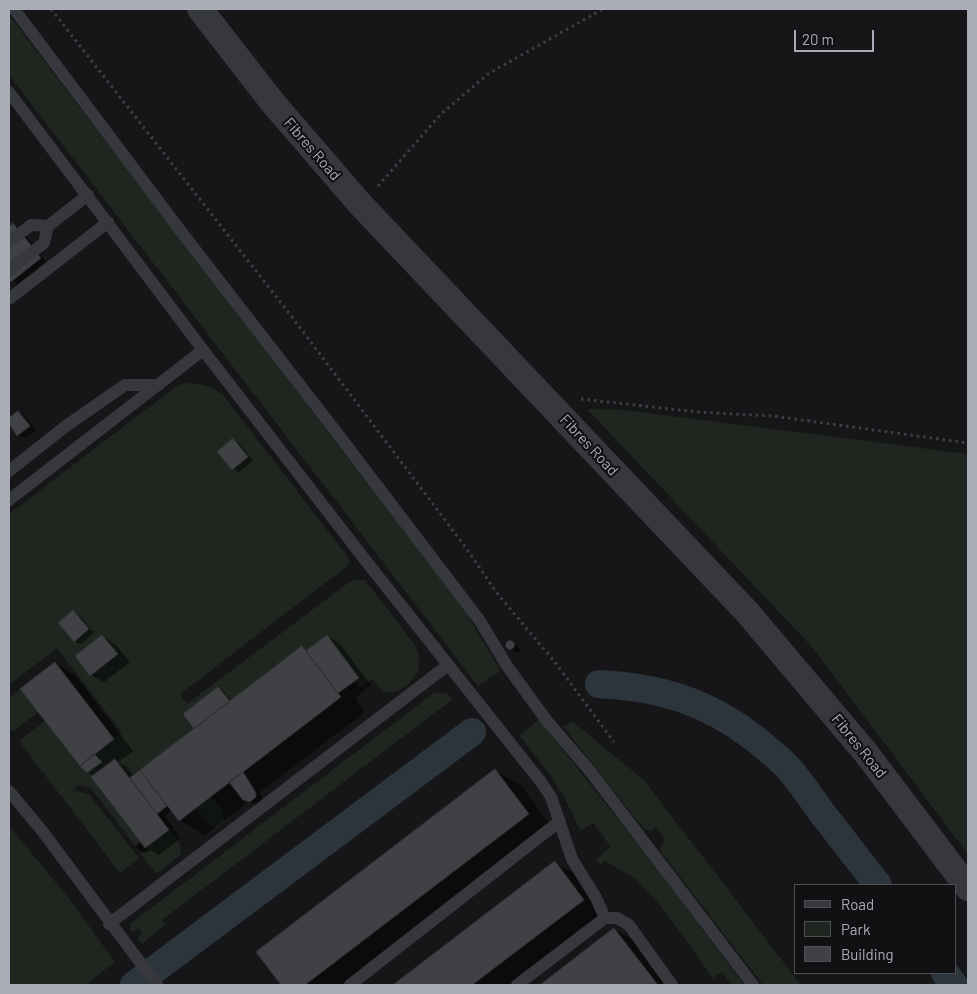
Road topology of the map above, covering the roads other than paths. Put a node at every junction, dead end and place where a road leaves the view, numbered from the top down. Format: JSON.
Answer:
{"nodes":[{"id":1,"x":14,"y":9,"type":"edge"},
{"id":2,"x":200,"y":9,"type":"edge"},
{"id":3,"x":9,"y":92,"type":"edge"},
{"id":4,"x":88,"y":195,"type":"junction"},
{"id":5,"x":108,"y":222,"type":"junction"},
{"id":6,"x":48,"y":226,"type":"junction"},
{"id":7,"x":9,"y":242,"type":"edge"},
{"id":8,"x":9,"y":270,"type":"edge"},
{"id":9,"x":9,"y":299,"type":"edge"},
{"id":10,"x":203,"y":350,"type":"junction"},
{"id":11,"x":159,"y":384,"type":"junction"},
{"id":12,"x":9,"y":471,"type":"edge"},
{"id":13,"x":9,"y":500,"type":"edge"},
{"id":14,"x":448,"y":665,"type":"junction"},
{"id":15,"x":9,"y":790,"type":"edge"},
{"id":16,"x":560,"y":821,"type":"junction"},
{"id":17,"x":968,"y":888,"type":"edge"},
{"id":18,"x":605,"y":918,"type":"junction"},
{"id":19,"x":109,"y":924,"type":"junction"},
{"id":20,"x":157,"y":985,"type":"edge"},
{"id":21,"x":350,"y":985,"type":"edge"},
{"id":22,"x":517,"y":985,"type":"edge"},
{"id":23,"x":672,"y":985,"type":"edge"},
{"id":24,"x":754,"y":985,"type":"edge"}],
"edges":[{"from":1,"to":24,"type":"lane"},
{"from":2,"to":17,"type":"street","name":"Fibres Road"},
{"from":3,"to":4,"type":"lane"},
{"from":4,"to":5,"type":"lane"},
{"from":4,"to":6,"type":"lane"},
{"from":5,"to":9,"type":"lane"},
{"from":5,"to":10,"type":"lane"},
{"from":6,"to":7,"type":"lane"},
{"from":6,"to":8,"type":"lane"},
{"from":10,"to":11,"type":"lane"},
{"from":10,"to":14,"type":"lane"},
{"from":11,"to":12,"type":"lane"},
{"from":11,"to":13,"type":"lane"},
{"from":14,"to":16,"type":"lane"},
{"from":14,"to":19,"type":"lane"},
{"from":15,"to":19,"type":"lane"},
{"from":16,"to":18,"type":"lane"},
{"from":16,"to":21,"type":"lane"},
{"from":18,"to":22,"type":"lane"},
{"from":18,"to":23,"type":"lane"},
{"from":19,"to":20,"type":"lane"}]}
